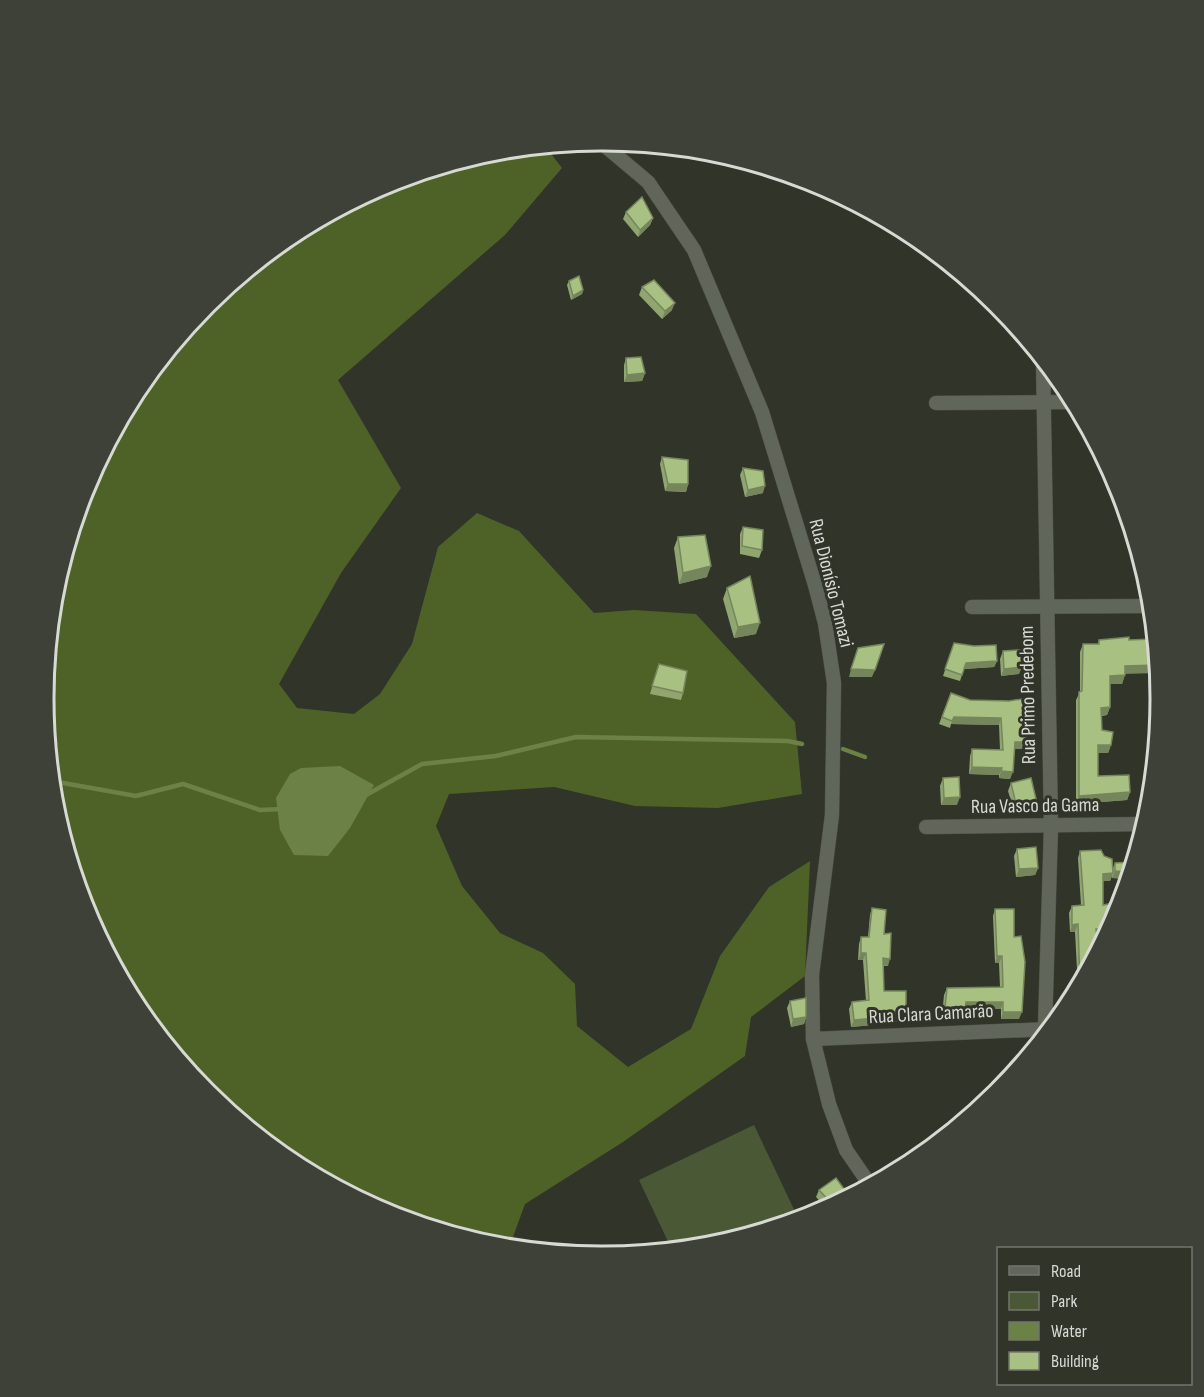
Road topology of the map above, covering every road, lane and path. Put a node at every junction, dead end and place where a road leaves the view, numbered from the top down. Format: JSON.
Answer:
{"nodes":[{"id":1,"x":611,"y":151,"type":"edge"},
{"id":2,"x":1043,"y":373,"type":"edge"},
{"id":3,"x":1042,"y":402,"type":"junction"},
{"id":4,"x":1063,"y":402,"type":"edge"},
{"id":5,"x":936,"y":403,"type":"dead end"},
{"id":6,"x":1045,"y":605,"type":"junction"},
{"id":7,"x":1141,"y":606,"type":"edge"},
{"id":8,"x":972,"y":607,"type":"dead end"},
{"id":9,"x":1134,"y":825,"type":"edge"},
{"id":10,"x":1051,"y":826,"type":"junction"},
{"id":11,"x":926,"y":827,"type":"dead end"},
{"id":12,"x":1048,"y":1017,"type":"edge"},
{"id":13,"x":1039,"y":1029,"type":"edge"},
{"id":14,"x":813,"y":1039,"type":"junction"},
{"id":15,"x":866,"y":1179,"type":"edge"}],
"edges":[{"from":1,"to":14,"type":"street","name":"Rua Dionísio Tomazi"},
{"from":2,"to":3,"type":"street","name":"Rua Primo Predebom"},
{"from":3,"to":4,"type":"street"},
{"from":3,"to":5,"type":"street"},
{"from":3,"to":6,"type":"street","name":"Rua Primo Predebom"},
{"from":6,"to":7,"type":"street"},
{"from":6,"to":8,"type":"street"},
{"from":6,"to":10,"type":"street","name":"Rua Primo Predebom"},
{"from":9,"to":10,"type":"street","name":"Rua Vasco da Gama"},
{"from":10,"to":11,"type":"street","name":"Rua Vasco da Gama"},
{"from":10,"to":12,"type":"street","name":"Rua Primo Predebom"},
{"from":13,"to":14,"type":"street","name":"Rua Clara Camarão"},
{"from":14,"to":15,"type":"street","name":"Rua Dionísio Tomazi"}]}
